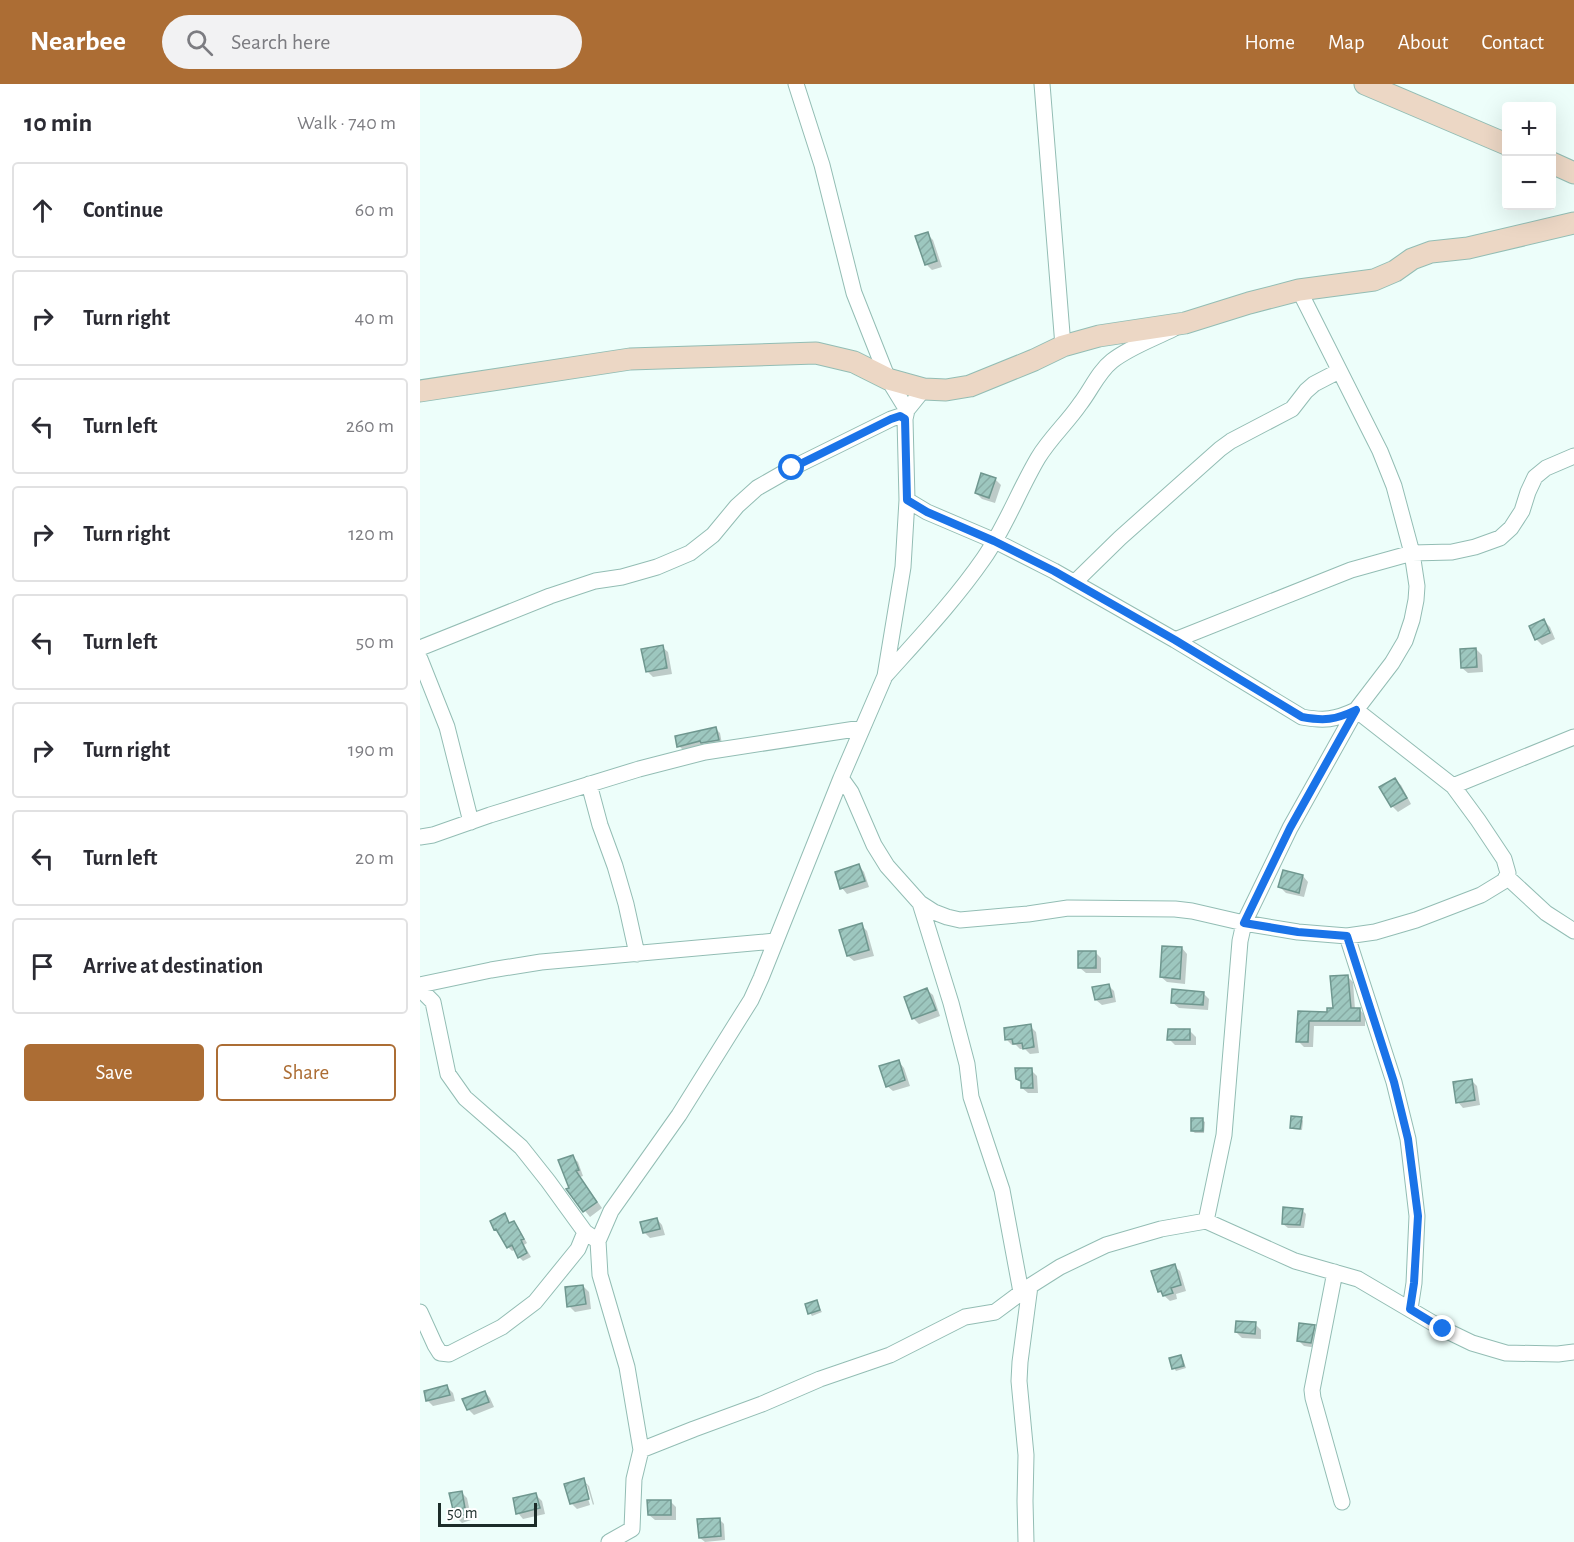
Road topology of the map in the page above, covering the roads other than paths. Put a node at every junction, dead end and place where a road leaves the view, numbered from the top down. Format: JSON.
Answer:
{"nodes":[{"id":1,"x":796,"y":84,"type":"edge"},
{"id":2,"x":1042,"y":84,"type":"edge"},
{"id":3,"x":1365,"y":84,"type":"edge"},
{"id":4,"x":1502,"y":142,"type":"edge"},
{"id":5,"x":1556,"y":165,"type":"edge"},
{"id":6,"x":1574,"y":173,"type":"edge"},
{"id":7,"x":1574,"y":225,"type":"edge"},
{"id":8,"x":1299,"y":290,"type":"junction"},
{"id":9,"x":1185,"y":323,"type":"junction"},
{"id":10,"x":871,"y":336,"type":"junction"},
{"id":11,"x":1063,"y":346,"type":"junction"},
{"id":12,"x":854,"y":362,"type":"junction"},
{"id":13,"x":1339,"y":371,"type":"junction"},
{"id":14,"x":888,"y":379,"type":"junction"},
{"id":15,"x":924,"y":389,"type":"junction"},
{"id":16,"x":420,"y":391,"type":"edge"},
{"id":17,"x":906,"y":414,"type":"junction"},
{"id":18,"x":1574,"y":456,"type":"edge"},
{"id":19,"x":907,"y":500,"type":"junction"},
{"id":20,"x":994,"y":541,"type":"junction"},
{"id":21,"x":1412,"y":554,"type":"junction"},
{"id":22,"x":1075,"y":582,"type":"junction"},
{"id":23,"x":1175,"y":640,"type":"junction"},
{"id":24,"x":420,"y":648,"type":"edge"},
{"id":25,"x":420,"y":659,"type":"edge"},
{"id":26,"x":885,"y":676,"type":"junction"},
{"id":27,"x":1356,"y":710,"type":"junction"},
{"id":28,"x":862,"y":728,"type":"junction"},
{"id":29,"x":1574,"y":737,"type":"edge"},
{"id":30,"x":842,"y":778,"type":"junction"},
{"id":31,"x":589,"y":784,"type":"junction"},
{"id":32,"x":1453,"y":786,"type":"junction"},
{"id":33,"x":471,"y":822,"type":"junction"},
{"id":34,"x":420,"y":837,"type":"edge"},
{"id":35,"x":1507,"y":877,"type":"junction"},
{"id":36,"x":920,"y":903,"type":"junction"},
{"id":37,"x":945,"y":916,"type":"junction"},
{"id":38,"x":1244,"y":923,"type":"junction"},
{"id":39,"x":928,"y":931,"type":"junction"},
{"id":40,"x":1574,"y":931,"type":"edge"},
{"id":41,"x":1347,"y":936,"type":"junction"},
{"id":42,"x":775,"y":941,"type":"junction"},
{"id":43,"x":637,"y":954,"type":"junction"},
{"id":44,"x":446,"y":980,"type":"junction"},
{"id":45,"x":420,"y":987,"type":"edge"},
{"id":46,"x":433,"y":1002,"type":"junction"},
{"id":47,"x":1206,"y":1221,"type":"junction"},
{"id":48,"x":592,"y":1237,"type":"junction"},
{"id":49,"x":1335,"y":1272,"type":"junction"},
{"id":50,"x":1025,"y":1289,"type":"junction"},
{"id":51,"x":1410,"y":1309,"type":"junction"},
{"id":52,"x":420,"y":1312,"type":"edge"},
{"id":53,"x":1574,"y":1352,"type":"edge"},
{"id":54,"x":641,"y":1450,"type":"junction"},
{"id":55,"x":1342,"y":1502,"type":"dead end"},
{"id":56,"x":632,"y":1536,"type":"edge"},
{"id":57,"x":609,"y":1542,"type":"edge"},
{"id":58,"x":1026,"y":1542,"type":"edge"}],
"edges":[{"from":1,"to":10,"type":"street"},
{"from":2,"to":11,"type":"street"},
{"from":3,"to":4,"type":"street"},
{"from":5,"to":6,"type":"street"},
{"from":7,"to":8,"type":"street"},
{"from":8,"to":9,"type":"street"},
{"from":8,"to":13,"type":"street"},
{"from":9,"to":11,"type":"street"},
{"from":9,"to":20,"type":"street"},
{"from":10,"to":12,"type":"street"},
{"from":10,"to":14,"type":"street"},
{"from":11,"to":15,"type":"street"},
{"from":12,"to":14,"type":"street"},
{"from":12,"to":16,"type":"street"},
{"from":13,"to":21,"type":"street"},
{"from":13,"to":22,"type":"street"},
{"from":14,"to":15,"type":"street"},
{"from":14,"to":17,"type":"street"},
{"from":15,"to":17,"type":"street"},
{"from":17,"to":19,"type":"street"},
{"from":17,"to":24,"type":"street"},
{"from":18,"to":21,"type":"street"},
{"from":19,"to":20,"type":"street"},
{"from":19,"to":26,"type":"street"},
{"from":20,"to":22,"type":"street"},
{"from":20,"to":26,"type":"street"},
{"from":21,"to":23,"type":"street"},
{"from":21,"to":27,"type":"street"},
{"from":22,"to":23,"type":"street"},
{"from":23,"to":27,"type":"street"},
{"from":25,"to":33,"type":"street"},
{"from":26,"to":28,"type":"street"},
{"from":27,"to":32,"type":"street"},
{"from":27,"to":38,"type":"street"},
{"from":28,"to":30,"type":"street"},
{"from":28,"to":31,"type":"street"},
{"from":29,"to":32,"type":"street"},
{"from":30,"to":36,"type":"street"},
{"from":30,"to":42,"type":"street"},
{"from":31,"to":33,"type":"street"},
{"from":31,"to":43,"type":"street"},
{"from":32,"to":35,"type":"street"},
{"from":33,"to":34,"type":"street"},
{"from":35,"to":40,"type":"street"},
{"from":35,"to":41,"type":"street"},
{"from":36,"to":37,"type":"street"},
{"from":36,"to":39,"type":"street"},
{"from":37,"to":38,"type":"street"},
{"from":37,"to":39,"type":"street"},
{"from":38,"to":41,"type":"street"},
{"from":38,"to":47,"type":"street"},
{"from":39,"to":50,"type":"street"},
{"from":41,"to":51,"type":"street"},
{"from":42,"to":43,"type":"street"},
{"from":42,"to":48,"type":"street"},
{"from":43,"to":44,"type":"street"},
{"from":44,"to":45,"type":"street"},
{"from":44,"to":46,"type":"street"},
{"from":45,"to":46,"type":"street"},
{"from":46,"to":48,"type":"street"},
{"from":47,"to":49,"type":"street"},
{"from":47,"to":50,"type":"street"},
{"from":48,"to":52,"type":"street"},
{"from":48,"to":54,"type":"street"},
{"from":49,"to":51,"type":"street"},
{"from":49,"to":55,"type":"street"},
{"from":50,"to":54,"type":"street"},
{"from":50,"to":58,"type":"street"},
{"from":51,"to":53,"type":"street"},
{"from":54,"to":56,"type":"street"},
{"from":56,"to":57,"type":"street"}]}
